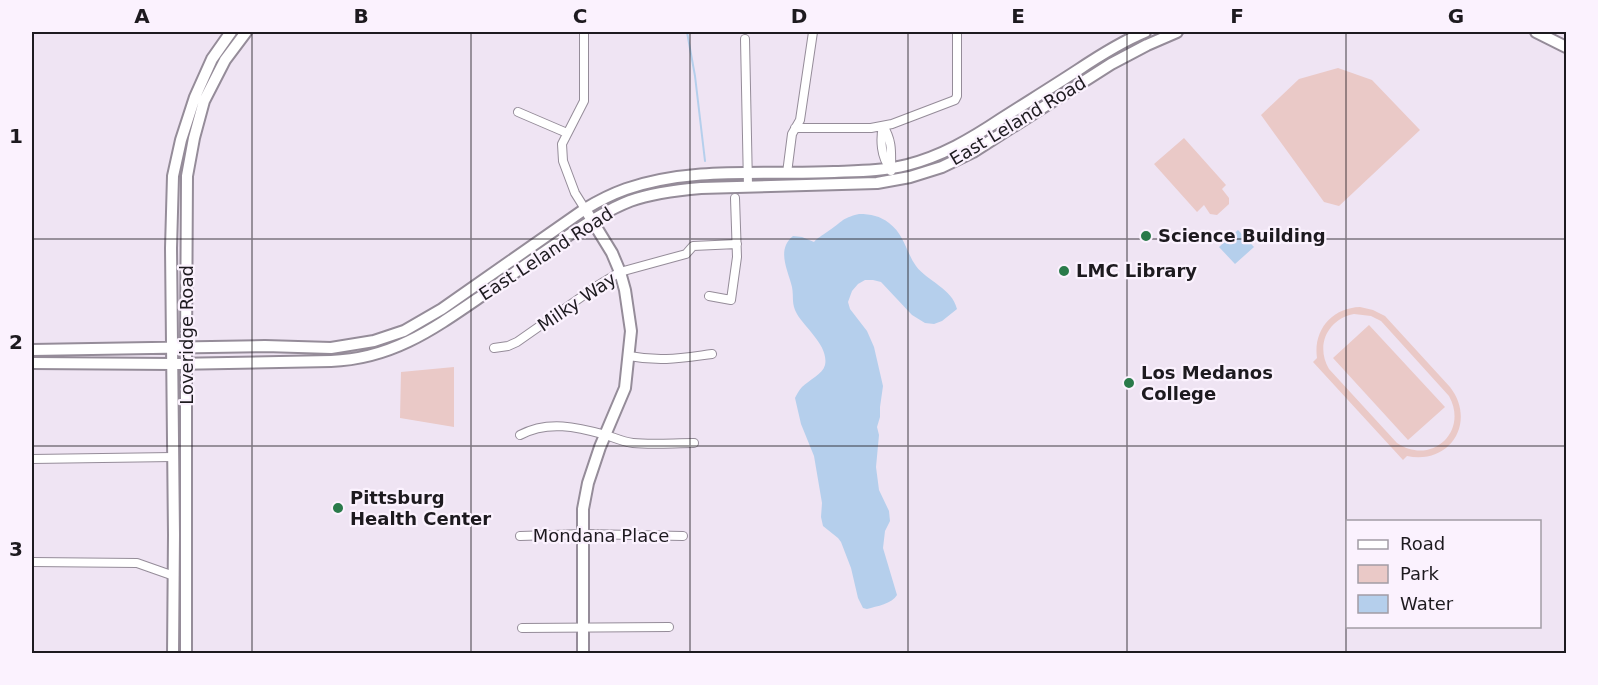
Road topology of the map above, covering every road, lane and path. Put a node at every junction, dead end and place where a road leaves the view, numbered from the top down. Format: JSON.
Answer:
{"nodes":[{"id":1,"x":231,"y":32,"type":"edge"},
{"id":2,"x":246,"y":32,"type":"edge"},
{"id":3,"x":584,"y":32,"type":"edge"},
{"id":4,"x":813,"y":32,"type":"edge"},
{"id":5,"x":957,"y":32,"type":"edge"},
{"id":6,"x":1143,"y":32,"type":"edge"},
{"id":7,"x":1177,"y":32,"type":"edge"},
{"id":8,"x":1536,"y":32,"type":"edge"},
{"id":9,"x":745,"y":39,"type":"dead end"},
{"id":10,"x":1147,"y":45,"type":"junction"},
{"id":11,"x":1566,"y":47,"type":"edge"},
{"id":12,"x":518,"y":112,"type":"dead end"},
{"id":13,"x":883,"y":126,"type":"junction"},
{"id":14,"x":795,"y":128,"type":"junction"},
{"id":15,"x":567,"y":133,"type":"junction"},
{"id":16,"x":890,"y":168,"type":"junction"},
{"id":17,"x":748,"y":173,"type":"junction"},
{"id":18,"x":787,"y":173,"type":"junction"},
{"id":19,"x":892,"y":180,"type":"junction"},
{"id":20,"x":748,"y":186,"type":"junction"},
{"id":21,"x":735,"y":198,"type":"dead end"},
{"id":22,"x":585,"y":209,"type":"junction"},
{"id":23,"x":592,"y":221,"type":"junction"},
{"id":24,"x":737,"y":244,"type":"junction"},
{"id":25,"x":620,"y":272,"type":"junction"},
{"id":26,"x":709,"y":296,"type":"dead end"},
{"id":27,"x":186,"y":347,"type":"junction"},
{"id":28,"x":172,"y":348,"type":"junction"},
{"id":29,"x":494,"y":348,"type":"dead end"},
{"id":30,"x":32,"y":350,"type":"edge"},
{"id":31,"x":712,"y":354,"type":"dead end"},
{"id":32,"x":629,"y":356,"type":"junction"},
{"id":33,"x":32,"y":363,"type":"edge"},
{"id":34,"x":186,"y":363,"type":"junction"},
{"id":35,"x":172,"y":364,"type":"junction"},
{"id":36,"x":520,"y":435,"type":"dead end"},
{"id":37,"x":606,"y":435,"type":"junction"},
{"id":38,"x":694,"y":443,"type":"dead end"},
{"id":39,"x":173,"y":458,"type":"junction"},
{"id":40,"x":32,"y":459,"type":"edge"},
{"id":41,"x":584,"y":534,"type":"junction"},
{"id":42,"x":520,"y":536,"type":"dead end"},
{"id":43,"x":682,"y":536,"type":"dead end"},
{"id":44,"x":32,"y":562,"type":"edge"},
{"id":45,"x":174,"y":576,"type":"junction"},
{"id":46,"x":583,"y":627,"type":"junction"},
{"id":47,"x":669,"y":627,"type":"dead end"},
{"id":48,"x":522,"y":628,"type":"dead end"},
{"id":49,"x":173,"y":654,"type":"edge"},
{"id":50,"x":186,"y":654,"type":"edge"},
{"id":51,"x":583,"y":654,"type":"edge"}],
"edges":[{"from":1,"to":28,"type":"main road","name":"Loveridge Road"},
{"from":2,"to":27,"type":"main road","name":"Loveridge Road"},
{"from":3,"to":15,"type":"street"},
{"from":4,"to":14,"type":"street"},
{"from":5,"to":13,"type":"street"},
{"from":6,"to":10,"type":"street"},
{"from":6,"to":16,"type":"main road","name":"East Leland Road"},
{"from":7,"to":10,"type":"main road","name":"East Leland Road"},
{"from":8,"to":11,"type":"main road"},
{"from":9,"to":17,"type":"street"},
{"from":10,"to":19,"type":"main road","name":"East Leland Road"},
{"from":12,"to":15,"type":"street"},
{"from":13,"to":14,"type":"street"},
{"from":13,"to":16,"type":"street"},
{"from":14,"to":18,"type":"street"},
{"from":15,"to":22,"type":"street"},
{"from":16,"to":18,"type":"main road","name":"East Leland Road"},
{"from":16,"to":19,"type":"street"},
{"from":17,"to":18,"type":"main road","name":"East Leland Road"},
{"from":17,"to":20,"type":"street"},
{"from":17,"to":22,"type":"main road","name":"East Leland Road"},
{"from":19,"to":20,"type":"main road","name":"East Leland Road"},
{"from":20,"to":23,"type":"main road","name":"East Leland Road"},
{"from":21,"to":24,"type":"street"},
{"from":22,"to":23,"type":"main road"},
{"from":22,"to":27,"type":"main road","name":"East Leland Road"},
{"from":23,"to":25,"type":"main road"},
{"from":23,"to":34,"type":"main road","name":"East Leland Road"},
{"from":24,"to":25,"type":"street","name":"Milky Way"},
{"from":24,"to":26,"type":"street"},
{"from":25,"to":29,"type":"street","name":"Milky Way"},
{"from":25,"to":32,"type":"main road"},
{"from":27,"to":28,"type":"main road","name":"East Leland Road"},
{"from":27,"to":34,"type":"main road","name":"Loveridge Road"},
{"from":28,"to":30,"type":"main road","name":"East Leland Road"},
{"from":28,"to":35,"type":"main road","name":"Loveridge Road"},
{"from":31,"to":32,"type":"street"},
{"from":32,"to":37,"type":"main road"},
{"from":33,"to":35,"type":"main road","name":"East Leland Road"},
{"from":34,"to":35,"type":"main road","name":"East Leland Road"},
{"from":34,"to":50,"type":"main road","name":"Loveridge Road"},
{"from":35,"to":39,"type":"main road","name":"Loveridge Road"},
{"from":36,"to":37,"type":"street"},
{"from":37,"to":38,"type":"street"},
{"from":37,"to":41,"type":"main road"},
{"from":39,"to":40,"type":"street"},
{"from":39,"to":45,"type":"main road","name":"Loveridge Road"},
{"from":41,"to":42,"type":"street","name":"Mondana Place"},
{"from":41,"to":43,"type":"street","name":"Mondana Place"},
{"from":41,"to":46,"type":"main road"},
{"from":44,"to":45,"type":"street"},
{"from":45,"to":49,"type":"main road","name":"Loveridge Road"},
{"from":46,"to":47,"type":"street"},
{"from":46,"to":48,"type":"street"},
{"from":46,"to":51,"type":"main road"}]}
